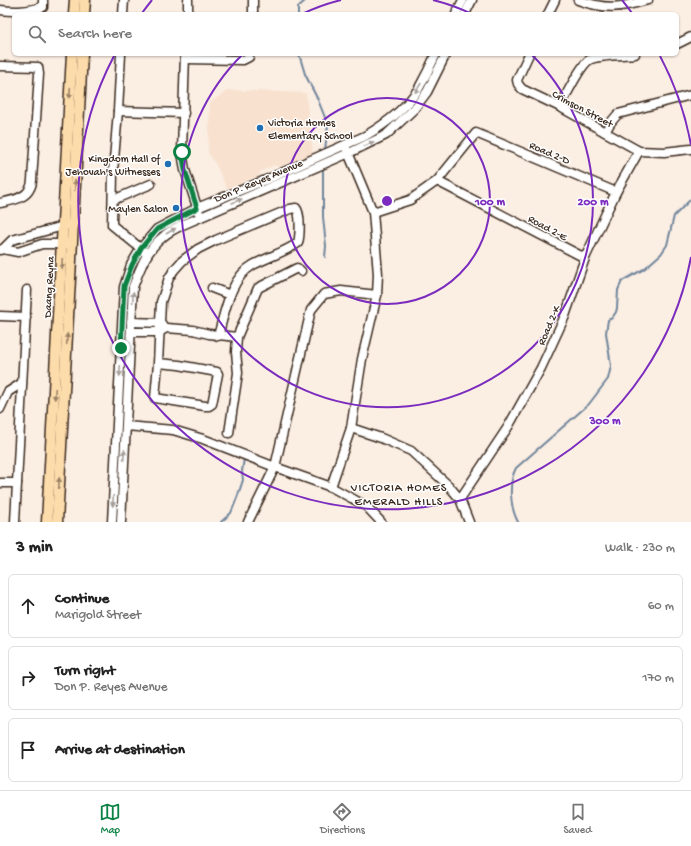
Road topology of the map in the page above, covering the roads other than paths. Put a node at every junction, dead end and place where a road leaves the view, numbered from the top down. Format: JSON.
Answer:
{"nodes":[{"id":1,"x":43,"y":0,"type":"edge"},
{"id":2,"x":75,"y":0,"type":"edge"},
{"id":3,"x":85,"y":0,"type":"edge"},
{"id":4,"x":124,"y":0,"type":"edge"},
{"id":5,"x":188,"y":0,"type":"edge"},
{"id":6,"x":253,"y":0,"type":"edge"},
{"id":7,"x":463,"y":0,"type":"edge"},
{"id":8,"x":472,"y":0,"type":"edge"},
{"id":9,"x":555,"y":0,"type":"edge"},
{"id":10,"x":578,"y":0,"type":"edge"},
{"id":11,"x":648,"y":0,"type":"edge"},
{"id":12,"x":0,"y":10,"type":"edge"},
{"id":13,"x":74,"y":12,"type":"edge"},
{"id":14,"x":84,"y":12,"type":"edge"},
{"id":15,"x":123,"y":12,"type":"edge"},
{"id":16,"x":188,"y":12,"type":"edge"},
{"id":17,"x":252,"y":12,"type":"edge"},
{"id":18,"x":457,"y":12,"type":"edge"},
{"id":19,"x":467,"y":12,"type":"edge"},
{"id":20,"x":549,"y":12,"type":"edge"},
{"id":21,"x":691,"y":37,"type":"edge"},
{"id":22,"x":679,"y":43,"type":"edge"},
{"id":23,"x":72,"y":56,"type":"edge"},
{"id":24,"x":82,"y":56,"type":"edge"},
{"id":25,"x":121,"y":56,"type":"edge"},
{"id":26,"x":185,"y":56,"type":"edge"},
{"id":27,"x":249,"y":56,"type":"edge"},
{"id":28,"x":435,"y":56,"type":"edge"},
{"id":29,"x":445,"y":56,"type":"edge"},
{"id":30,"x":528,"y":56,"type":"edge"},
{"id":31,"x":612,"y":56,"type":"edge"},
{"id":32,"x":0,"y":66,"type":"edge"},
{"id":33,"x":691,"y":96,"type":"edge"},
{"id":34,"x":560,"y":107,"type":"junction"},
{"id":35,"x":118,"y":111,"type":"junction"},
{"id":36,"x":184,"y":114,"type":"junction"},
{"id":37,"x":605,"y":132,"type":"junction"},
{"id":38,"x":345,"y":145,"type":"junction"},
{"id":39,"x":691,"y":149,"type":"edge"},
{"id":40,"x":639,"y":151,"type":"junction"},
{"id":41,"x":349,"y":153,"type":"junction"},
{"id":42,"x":437,"y":181,"type":"junction"},
{"id":43,"x":151,"y":184,"type":"dead end"},
{"id":44,"x":616,"y":192,"type":"junction"},
{"id":45,"x":113,"y":200,"type":"junction"},
{"id":46,"x":0,"y":203,"type":"edge"},
{"id":47,"x":197,"y":208,"type":"junction"},
{"id":48,"x":373,"y":212,"type":"junction"},
{"id":49,"x":201,"y":216,"type":"junction"},
{"id":50,"x":69,"y":224,"type":"junction"},
{"id":51,"x":51,"y":229,"type":"junction"},
{"id":52,"x":27,"y":236,"type":"junction"},
{"id":53,"x":51,"y":243,"type":"junction"},
{"id":54,"x":68,"y":244,"type":"junction"},
{"id":55,"x":30,"y":248,"type":"junction"},
{"id":56,"x":141,"y":248,"type":"junction"},
{"id":57,"x":1,"y":250,"type":"edge"},
{"id":58,"x":147,"y":254,"type":"junction"},
{"id":59,"x":585,"y":258,"type":"junction"},
{"id":60,"x":301,"y":271,"type":"dead end"},
{"id":61,"x":212,"y":288,"type":"dead end"},
{"id":62,"x":27,"y":290,"type":"dead end"},
{"id":63,"x":230,"y":295,"type":"junction"},
{"id":64,"x":377,"y":295,"type":"junction"},
{"id":65,"x":0,"y":316,"type":"edge"},
{"id":66,"x":26,"y":317,"type":"junction"},
{"id":67,"x":131,"y":322,"type":"junction"},
{"id":68,"x":162,"y":328,"type":"junction"},
{"id":69,"x":131,"y":332,"type":"junction"},
{"id":70,"x":218,"y":336,"type":"junction"},
{"id":71,"x":238,"y":337,"type":"junction"},
{"id":72,"x":121,"y":348,"type":"junction"},
{"id":73,"x":130,"y":348,"type":"junction"},
{"id":74,"x":158,"y":363,"type":"junction"},
{"id":75,"x":22,"y":382,"type":"junction"},
{"id":76,"x":0,"y":409,"type":"edge"},
{"id":77,"x":126,"y":426,"type":"junction"},
{"id":78,"x":351,"y":428,"type":"junction"},
{"id":79,"x":229,"y":433,"type":"dead end"},
{"id":80,"x":275,"y":467,"type":"junction"},
{"id":81,"x":0,"y":483,"type":"edge"},
{"id":82,"x":17,"y":483,"type":"junction"},
{"id":83,"x":331,"y":487,"type":"junction"},
{"id":84,"x":460,"y":499,"type":"junction"},
{"id":85,"x":15,"y":522,"type":"edge"},
{"id":86,"x":48,"y":522,"type":"edge"},
{"id":87,"x":57,"y":522,"type":"edge"},
{"id":88,"x":112,"y":522,"type":"edge"},
{"id":89,"x":121,"y":522,"type":"edge"},
{"id":90,"x":248,"y":522,"type":"edge"},
{"id":91,"x":381,"y":522,"type":"edge"},
{"id":92,"x":469,"y":522,"type":"edge"}],
"edges":[{"from":1,"to":12,"type":"street"},
{"from":2,"to":13,"type":"main road"},
{"from":3,"to":14,"type":"main road"},
{"from":4,"to":15,"type":"street"},
{"from":5,"to":16,"type":"street"},
{"from":6,"to":17,"type":"street"},
{"from":7,"to":18,"type":"street"},
{"from":8,"to":19,"type":"street"},
{"from":9,"to":20,"type":"street"},
{"from":10,"to":11,"type":"street"},
{"from":21,"to":22,"type":"street"},
{"from":23,"to":50,"type":"main road","name":"Daang Reyna","one_way":true},
{"from":50,"to":24,"type":"main road","name":"Daang Reyna","one_way":true},
{"from":25,"to":35,"type":"street"},
{"from":26,"to":27,"type":"street"},
{"from":26,"to":36,"type":"street"},
{"from":28,"to":38,"type":"street","name":"Don P. Reyes Avenue","one_way":true},
{"from":41,"to":29,"type":"street","name":"Don P. Reyes Avenue","one_way":true},
{"from":30,"to":34,"type":"street","name":"Crimson Street"},
{"from":31,"to":34,"type":"street"},
{"from":32,"to":46,"type":"street"},
{"from":33,"to":37,"type":"street"},
{"from":34,"to":37,"type":"street","name":"Crimson Street"},
{"from":35,"to":36,"type":"street"},
{"from":35,"to":45,"type":"street"},
{"from":36,"to":47,"type":"street"},
{"from":37,"to":40,"type":"street","name":"Crimson Street"},
{"from":38,"to":41,"type":"street"},
{"from":38,"to":47,"type":"street","name":"Don P. Reyes Avenue"},
{"from":39,"to":40,"type":"street"},
{"from":40,"to":44,"type":"street","name":"Road 2-K"},
{"from":41,"to":48,"type":"street"},
{"from":49,"to":41,"type":"street","name":"Don P. Reyes Avenue","one_way":true},
{"from":42,"to":44,"type":"street","name":"Road 2-D"},
{"from":42,"to":48,"type":"street"},
{"from":42,"to":59,"type":"street","name":"Road 2-E"},
{"from":43,"to":45,"type":"street"},
{"from":44,"to":59,"type":"street","name":"Road 2-K"},
{"from":45,"to":56,"type":"street"},
{"from":47,"to":49,"type":"street"},
{"from":47,"to":56,"type":"street","name":"Don P. Reyes Avenue"},
{"from":48,"to":64,"type":"street"},
{"from":58,"to":49,"type":"street","name":"Don P. Reyes Avenue","one_way":true},
{"from":50,"to":51,"type":"street"},
{"from":50,"to":54,"type":"main road","name":"Daang Reyna"},
{"from":51,"to":52,"type":"street"},
{"from":51,"to":53,"type":"street"},
{"from":52,"to":55,"type":"street"},
{"from":52,"to":57,"type":"street"},
{"from":53,"to":54,"type":"street"},
{"from":53,"to":55,"type":"street"},
{"from":54,"to":86,"type":"main road","name":"Daang Reyna","one_way":true},
{"from":87,"to":54,"type":"main road","name":"Daang Reyna","one_way":true},
{"from":55,"to":57,"type":"street"},
{"from":56,"to":58,"type":"street"},
{"from":56,"to":72,"type":"street","name":"Don P. Reyes Avenue"},
{"from":67,"to":58,"type":"street","name":"Don P. Reyes Avenue","one_way":true},
{"from":59,"to":84,"type":"street","name":"Road 2-K"},
{"from":60,"to":71,"type":"street"},
{"from":61,"to":63,"type":"street"},
{"from":62,"to":66,"type":"street"},
{"from":63,"to":68,"type":"street"},
{"from":63,"to":70,"type":"street"},
{"from":64,"to":78,"type":"street"},
{"from":64,"to":80,"type":"street"},
{"from":65,"to":66,"type":"street"},
{"from":66,"to":75,"type":"street"},
{"from":67,"to":68,"type":"street"},
{"from":67,"to":69,"type":"street","name":"Don P. Reyes Avenue"},
{"from":68,"to":69,"type":"street"},
{"from":68,"to":70,"type":"street"},
{"from":68,"to":74,"type":"street"},
{"from":69,"to":73,"type":"street","name":"Don P. Reyes Avenue"},
{"from":70,"to":71,"type":"street"},
{"from":71,"to":79,"type":"street"},
{"from":72,"to":73,"type":"street"},
{"from":72,"to":88,"type":"street","name":"Don P. Reyes Avenue","one_way":true},
{"from":73,"to":77,"type":"street","name":"Don P. Reyes Avenue"},
{"from":74,"to":74,"type":"street"},
{"from":75,"to":76,"type":"street"},
{"from":75,"to":82,"type":"street"},
{"from":77,"to":80,"type":"street"},
{"from":89,"to":77,"type":"street","name":"Don P. Reyes Avenue","one_way":true},
{"from":78,"to":83,"type":"street"},
{"from":78,"to":84,"type":"street"},
{"from":80,"to":83,"type":"street"},
{"from":80,"to":90,"type":"street"},
{"from":81,"to":82,"type":"street"},
{"from":82,"to":85,"type":"street"},
{"from":83,"to":91,"type":"street"},
{"from":84,"to":92,"type":"street"}]}
